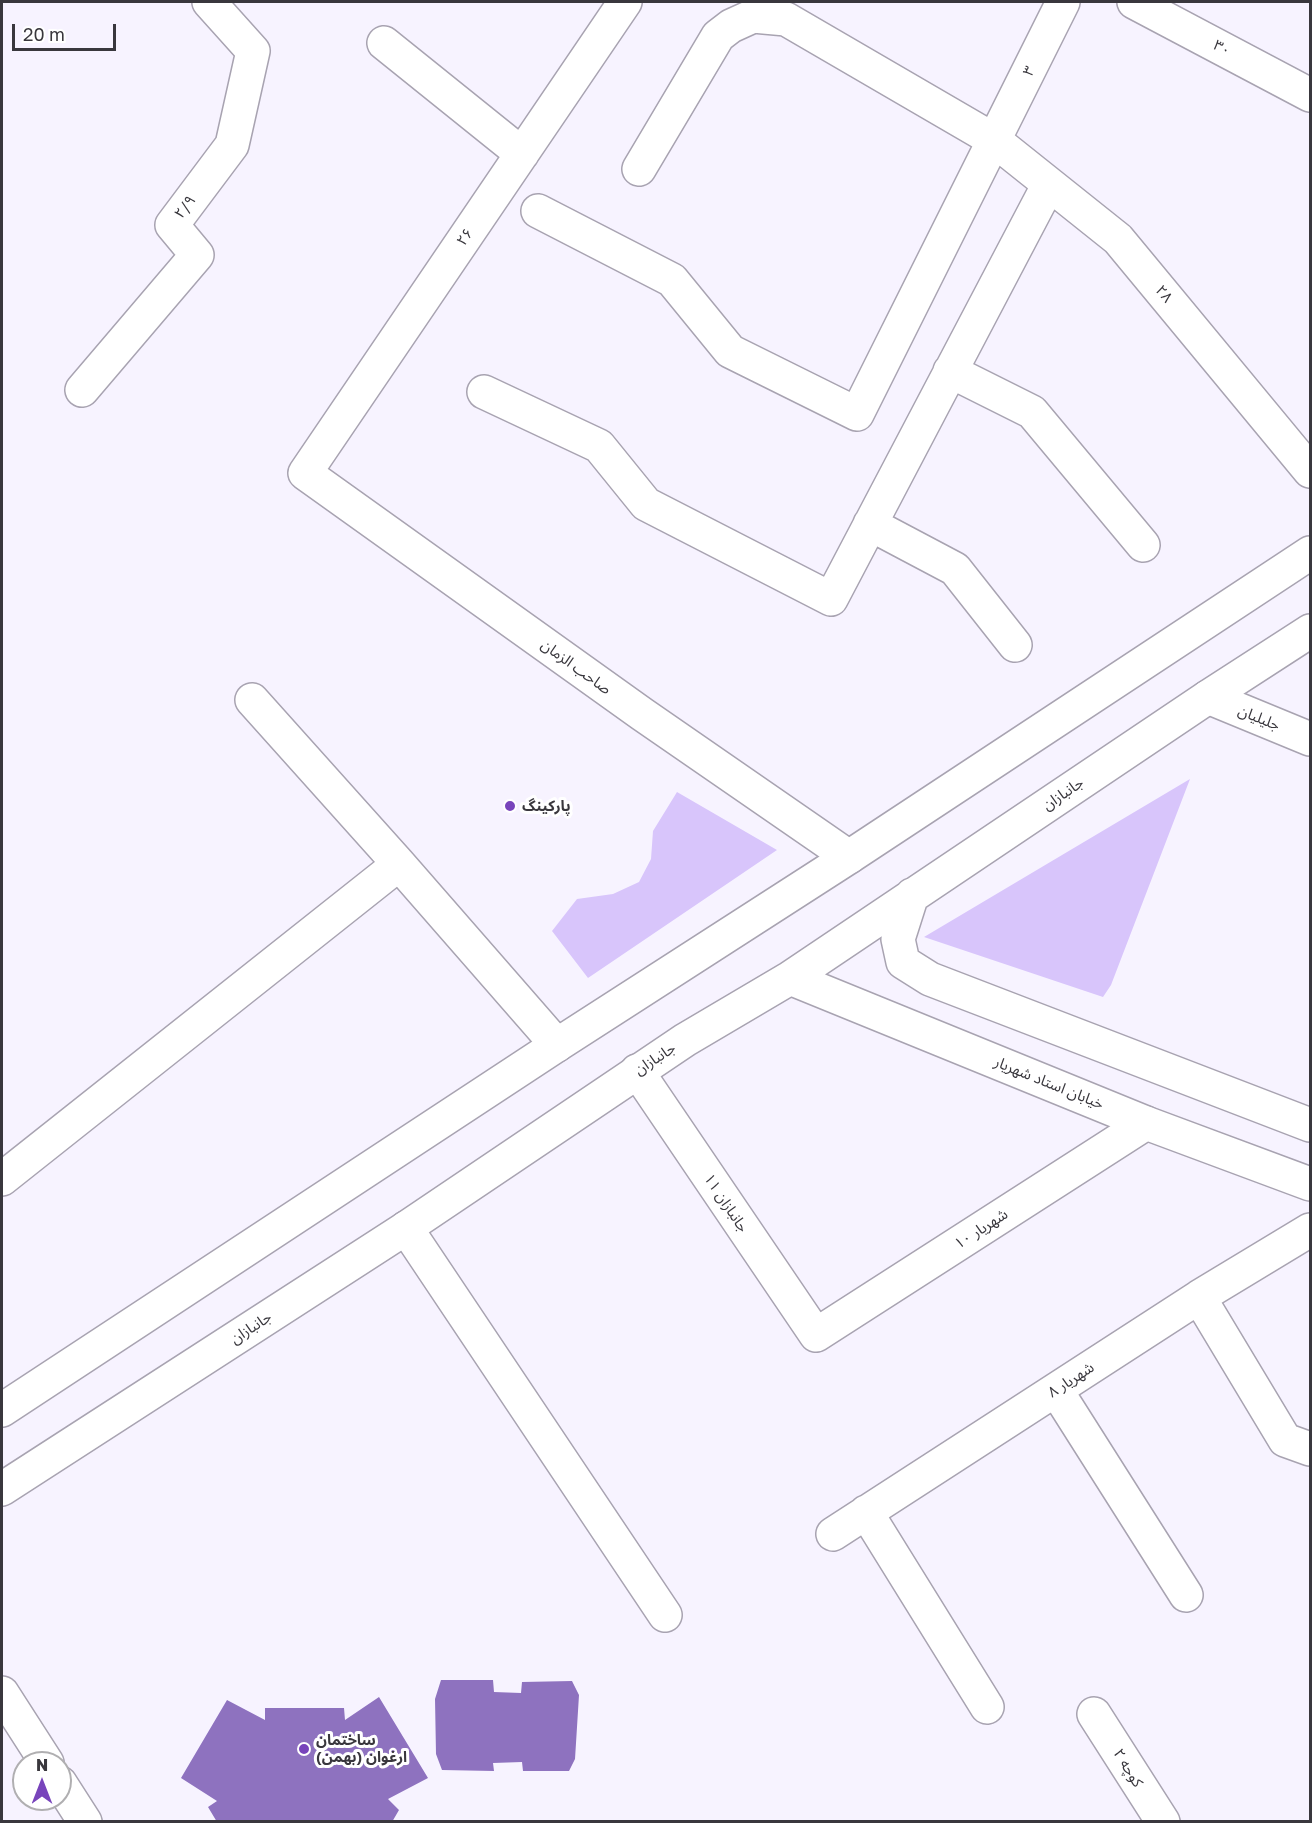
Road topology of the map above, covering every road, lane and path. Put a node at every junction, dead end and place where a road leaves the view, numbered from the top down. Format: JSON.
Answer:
{"nodes":[{"id":1,"x":209,"y":2,"type":"edge"},
{"id":2,"x":625,"y":2,"type":"edge"},
{"id":3,"x":1063,"y":2,"type":"edge"},
{"id":4,"x":1134,"y":2,"type":"edge"},
{"id":5,"x":384,"y":43,"type":"dead end"},
{"id":6,"x":1311,"y":95,"type":"edge"},
{"id":7,"x":994,"y":140,"type":"junction"},
{"id":8,"x":522,"y":154,"type":"junction"},
{"id":9,"x":639,"y":169,"type":"dead end"},
{"id":10,"x":1049,"y":184,"type":"junction"},
{"id":11,"x":537,"y":211,"type":"dead end"},
{"id":12,"x":950,"y":371,"type":"junction"},
{"id":13,"x":82,"y":390,"type":"dead end"},
{"id":14,"x":484,"y":392,"type":"dead end"},
{"id":15,"x":1311,"y":471,"type":"edge"},
{"id":16,"x":305,"y":473,"type":"joint"},
{"id":17,"x":870,"y":524,"type":"junction"},
{"id":18,"x":1143,"y":546,"type":"dead end"},
{"id":19,"x":1311,"y":553,"type":"edge"},
{"id":20,"x":1311,"y":631,"type":"edge"},
{"id":21,"x":1016,"y":645,"type":"dead end"},
{"id":22,"x":1208,"y":697,"type":"junction"},
{"id":23,"x":252,"y":700,"type":"dead end"},
{"id":24,"x":1311,"y":739,"type":"edge"},
{"id":25,"x":849,"y":857,"type":"junction"},
{"id":26,"x":399,"y":864,"type":"junction"},
{"id":27,"x":912,"y":895,"type":"junction"},
{"id":28,"x":790,"y":978,"type":"junction"},
{"id":29,"x":557,"y":1045,"type":"junction"},
{"id":30,"x":637,"y":1071,"type":"junction"},
{"id":31,"x":1146,"y":1123,"type":"junction"},
{"id":32,"x":1311,"y":1125,"type":"edge"},
{"id":33,"x":2,"y":1179,"type":"edge"},
{"id":34,"x":1311,"y":1184,"type":"edge"},
{"id":35,"x":406,"y":1228,"type":"junction"},
{"id":36,"x":1311,"y":1230,"type":"edge"},
{"id":37,"x":1199,"y":1297,"type":"junction"},
{"id":38,"x":816,"y":1335,"type":"joint"},
{"id":39,"x":1056,"y":1390,"type":"junction"},
{"id":40,"x":2,"y":1410,"type":"edge"},
{"id":41,"x":1311,"y":1449,"type":"edge"},
{"id":42,"x":2,"y":1489,"type":"edge"},
{"id":43,"x":866,"y":1512,"type":"junction"},
{"id":44,"x":833,"y":1534,"type":"dead end"},
{"id":45,"x":1186,"y":1595,"type":"dead end"},
{"id":46,"x":665,"y":1615,"type":"dead end"},
{"id":47,"x":2,"y":1694,"type":"edge"},
{"id":48,"x":987,"y":1707,"type":"dead end"},
{"id":49,"x":1094,"y":1713,"type":"dead end"},
{"id":50,"x":39,"y":1751,"type":"edge"},
{"id":51,"x":72,"y":1801,"type":"edge"},
{"id":52,"x":85,"y":1821,"type":"edge"},
{"id":53,"x":1163,"y":1821,"type":"edge"}],
"edges":[{"from":1,"to":13,"type":"street","name":"۲/۹"},
{"from":2,"to":8,"type":"street","name":"۲۶"},
{"from":3,"to":7,"type":"street","name":"۳"},
{"from":4,"to":6,"type":"street","name":"۳۰"},
{"from":5,"to":8,"type":"street"},
{"from":7,"to":9,"type":"street","name":"۲۸"},
{"from":7,"to":10,"type":"street","name":"۲۸"},
{"from":7,"to":11,"type":"street","name":"۳"},
{"from":8,"to":16,"type":"street","name":"۲۶"},
{"from":10,"to":12,"type":"street"},
{"from":10,"to":15,"type":"street","name":"۲۸"},
{"from":12,"to":17,"type":"street"},
{"from":12,"to":18,"type":"street"},
{"from":14,"to":17,"type":"street"},
{"from":16,"to":25,"type":"street","name":"صاحب الزمان"},
{"from":17,"to":21,"type":"street"},
{"from":19,"to":25,"type":"street"},
{"from":20,"to":22,"type":"street","name":"جانبازان"},
{"from":22,"to":24,"type":"street","name":"جلیلیان"},
{"from":22,"to":27,"type":"street","name":"جانبازان"},
{"from":23,"to":26,"type":"street"},
{"from":25,"to":29,"type":"street"},
{"from":26,"to":29,"type":"street"},
{"from":26,"to":33,"type":"street"},
{"from":27,"to":28,"type":"street","name":"جانبازان"},
{"from":27,"to":32,"type":"street"},
{"from":28,"to":30,"type":"street","name":"جانبازان"},
{"from":28,"to":31,"type":"street","name":"خیابان استاد شهریار"},
{"from":29,"to":40,"type":"street"},
{"from":30,"to":35,"type":"street","name":"جانبازان"},
{"from":30,"to":38,"type":"street","name":"۱۱ جانبازان"},
{"from":31,"to":34,"type":"street","name":"خیابان استاد شهریار"},
{"from":31,"to":38,"type":"street","name":"شهریار ۱۰"},
{"from":35,"to":42,"type":"street","name":"جانبازان"},
{"from":35,"to":46,"type":"street"},
{"from":36,"to":37,"type":"street","name":"شهریار ۸"},
{"from":37,"to":39,"type":"street","name":"شهریار ۸"},
{"from":37,"to":41,"type":"street"},
{"from":39,"to":43,"type":"street","name":"شهریار ۸"},
{"from":39,"to":45,"type":"street"},
{"from":43,"to":44,"type":"street","name":"شهریار ۸"},
{"from":43,"to":48,"type":"street"},
{"from":47,"to":50,"type":"street"},
{"from":49,"to":53,"type":"street","name":"کوچه ۲"},
{"from":51,"to":52,"type":"street"}]}
